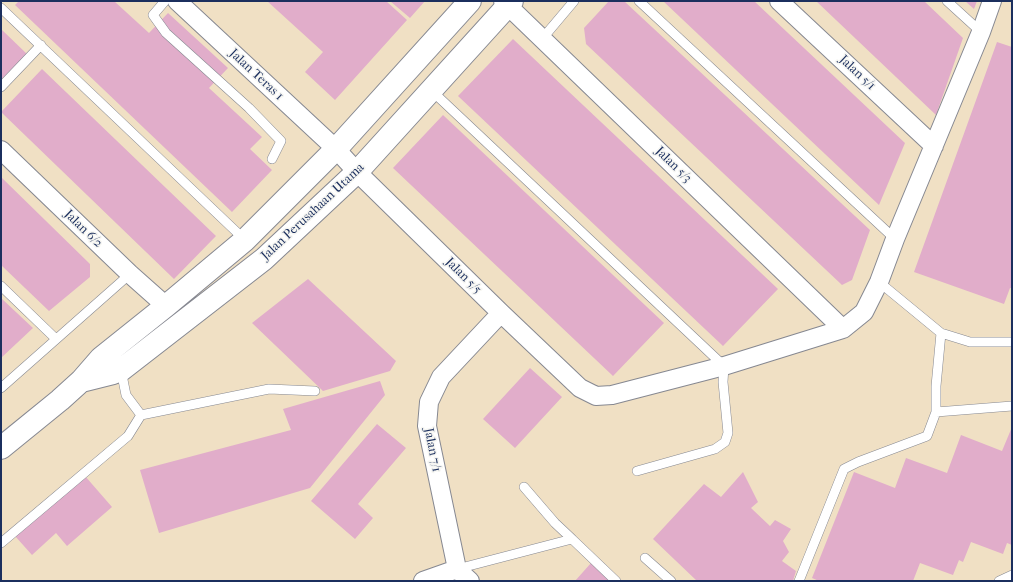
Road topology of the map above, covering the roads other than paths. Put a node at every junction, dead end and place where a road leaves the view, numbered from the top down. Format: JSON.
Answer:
{"nodes":[{"id":1,"x":165,"y":1,"type":"edge"},
{"id":2,"x":177,"y":1,"type":"edge"},
{"id":3,"x":470,"y":1,"type":"edge"},
{"id":4,"x":574,"y":1,"type":"edge"},
{"id":5,"x":639,"y":1,"type":"edge"},
{"id":6,"x":779,"y":1,"type":"edge"},
{"id":7,"x":947,"y":1,"type":"edge"},
{"id":8,"x":992,"y":1,"type":"edge"},
{"id":9,"x":508,"y":3,"type":"edge"},
{"id":10,"x":1,"y":8,"type":"edge"},
{"id":11,"x":981,"y":32,"type":"junction"},
{"id":12,"x":542,"y":39,"type":"junction"},
{"id":13,"x":41,"y":45,"type":"junction"},
{"id":14,"x":1,"y":87,"type":"edge"},
{"id":15,"x":432,"y":91,"type":"junction"},
{"id":16,"x":934,"y":146,"type":"junction"},
{"id":17,"x":336,"y":149,"type":"junction"},
{"id":18,"x":1,"y":150,"type":"edge"},
{"id":19,"x":272,"y":159,"type":"dead end"},
{"id":20,"x":357,"y":172,"type":"junction"},
{"id":21,"x":895,"y":239,"type":"junction"},
{"id":22,"x":245,"y":240,"type":"junction"},
{"id":23,"x":130,"y":274,"type":"junction"},
{"id":24,"x":879,"y":282,"type":"junction"},
{"id":25,"x":1,"y":286,"type":"edge"},
{"id":26,"x":166,"y":306,"type":"junction"},
{"id":27,"x":501,"y":313,"type":"junction"},
{"id":28,"x":843,"y":329,"type":"junction"},
{"id":29,"x":941,"y":333,"type":"junction"},
{"id":30,"x":56,"y":339,"type":"junction"},
{"id":31,"x":1012,"y":342,"type":"edge"},
{"id":32,"x":724,"y":366,"type":"junction"},
{"id":33,"x":121,"y":370,"type":"junction"},
{"id":34,"x":81,"y":381,"type":"junction"},
{"id":35,"x":1,"y":388,"type":"edge"},
{"id":36,"x":315,"y":391,"type":"dead end"},
{"id":37,"x":1012,"y":406,"type":"edge"},
{"id":38,"x":936,"y":412,"type":"junction"},
{"id":39,"x":141,"y":415,"type":"junction"},
{"id":40,"x":2,"y":447,"type":"edge"},
{"id":41,"x":637,"y":471,"type":"dead end"},
{"id":42,"x":524,"y":487,"type":"dead end"},
{"id":43,"x":572,"y":539,"type":"junction"},
{"id":44,"x":1,"y":543,"type":"edge"},
{"id":45,"x":645,"y":558,"type":"dead end"},
{"id":46,"x":457,"y":569,"type":"junction"},
{"id":47,"x":1012,"y":575,"type":"edge"},
{"id":48,"x":423,"y":581,"type":"edge"},
{"id":49,"x":470,"y":581,"type":"edge"},
{"id":50,"x":616,"y":581,"type":"edge"},
{"id":51,"x":671,"y":581,"type":"edge"},
{"id":52,"x":799,"y":581,"type":"edge"},
{"id":53,"x":999,"y":581,"type":"edge"}],
"edges":[{"from":1,"to":19,"type":"lane"},
{"from":2,"to":17,"type":"street","name":"Jalan Teras 1"},
{"from":3,"to":17,"type":"street","name":"Jalan Perusahaan Utama"},
{"from":4,"to":12,"type":"lane"},
{"from":5,"to":21,"type":"lane"},
{"from":6,"to":16,"type":"street","name":"Jalan 5/1"},
{"from":7,"to":11,"type":"lane"},
{"from":8,"to":11,"type":"street"},
{"from":9,"to":12,"type":"street","name":"Jalan 5/3"},
{"from":9,"to":15,"type":"street","name":"Jalan Perusahaan Utama"},
{"from":10,"to":13,"type":"lane"},
{"from":11,"to":16,"type":"street"},
{"from":12,"to":28,"type":"street","name":"Jalan 5/3"},
{"from":13,"to":14,"type":"lane"},
{"from":13,"to":22,"type":"lane"},
{"from":15,"to":20,"type":"street","name":"Jalan Perusahaan Utama"},
{"from":15,"to":32,"type":"lane"},
{"from":16,"to":21,"type":"street"},
{"from":17,"to":20,"type":"street","name":"Jalan 5/5"},
{"from":17,"to":22,"type":"street","name":"Jalan Perusahaan Utama"},
{"from":18,"to":23,"type":"street","name":"Jalan 6/2"},
{"from":20,"to":27,"type":"street","name":"Jalan 5/5"},
{"from":20,"to":33,"type":"street","name":"Jalan Perusahaan Utama"},
{"from":21,"to":24,"type":"street"},
{"from":22,"to":26,"type":"street","name":"Jalan Perusahaan Utama"},
{"from":23,"to":26,"type":"street","name":"Jalan 6/2"},
{"from":23,"to":30,"type":"lane"},
{"from":24,"to":28,"type":"street"},
{"from":24,"to":29,"type":"lane"},
{"from":25,"to":30,"type":"lane"},
{"from":26,"to":34,"type":"street","name":"Jalan Perusahaan Utama"},
{"from":27,"to":32,"type":"street","name":"Jalan 5/5"},
{"from":27,"to":46,"type":"street","name":"Jalan 7/1"},
{"from":28,"to":32,"type":"street"},
{"from":29,"to":31,"type":"lane"},
{"from":29,"to":38,"type":"lane"},
{"from":30,"to":35,"type":"lane"},
{"from":32,"to":41,"type":"lane"},
{"from":33,"to":34,"type":"street","name":"Jalan Perusahaan Utama"},
{"from":33,"to":39,"type":"lane"},
{"from":34,"to":40,"type":"street","name":"Jalan Perusahaan Utama"},
{"from":36,"to":39,"type":"lane"},
{"from":37,"to":38,"type":"lane"},
{"from":38,"to":52,"type":"lane"},
{"from":39,"to":44,"type":"lane"},
{"from":42,"to":43,"type":"lane"},
{"from":43,"to":46,"type":"lane"},
{"from":43,"to":50,"type":"lane"},
{"from":45,"to":51,"type":"lane"},
{"from":46,"to":48,"type":"street"},
{"from":46,"to":49,"type":"street"},
{"from":47,"to":53,"type":"lane"}]}
